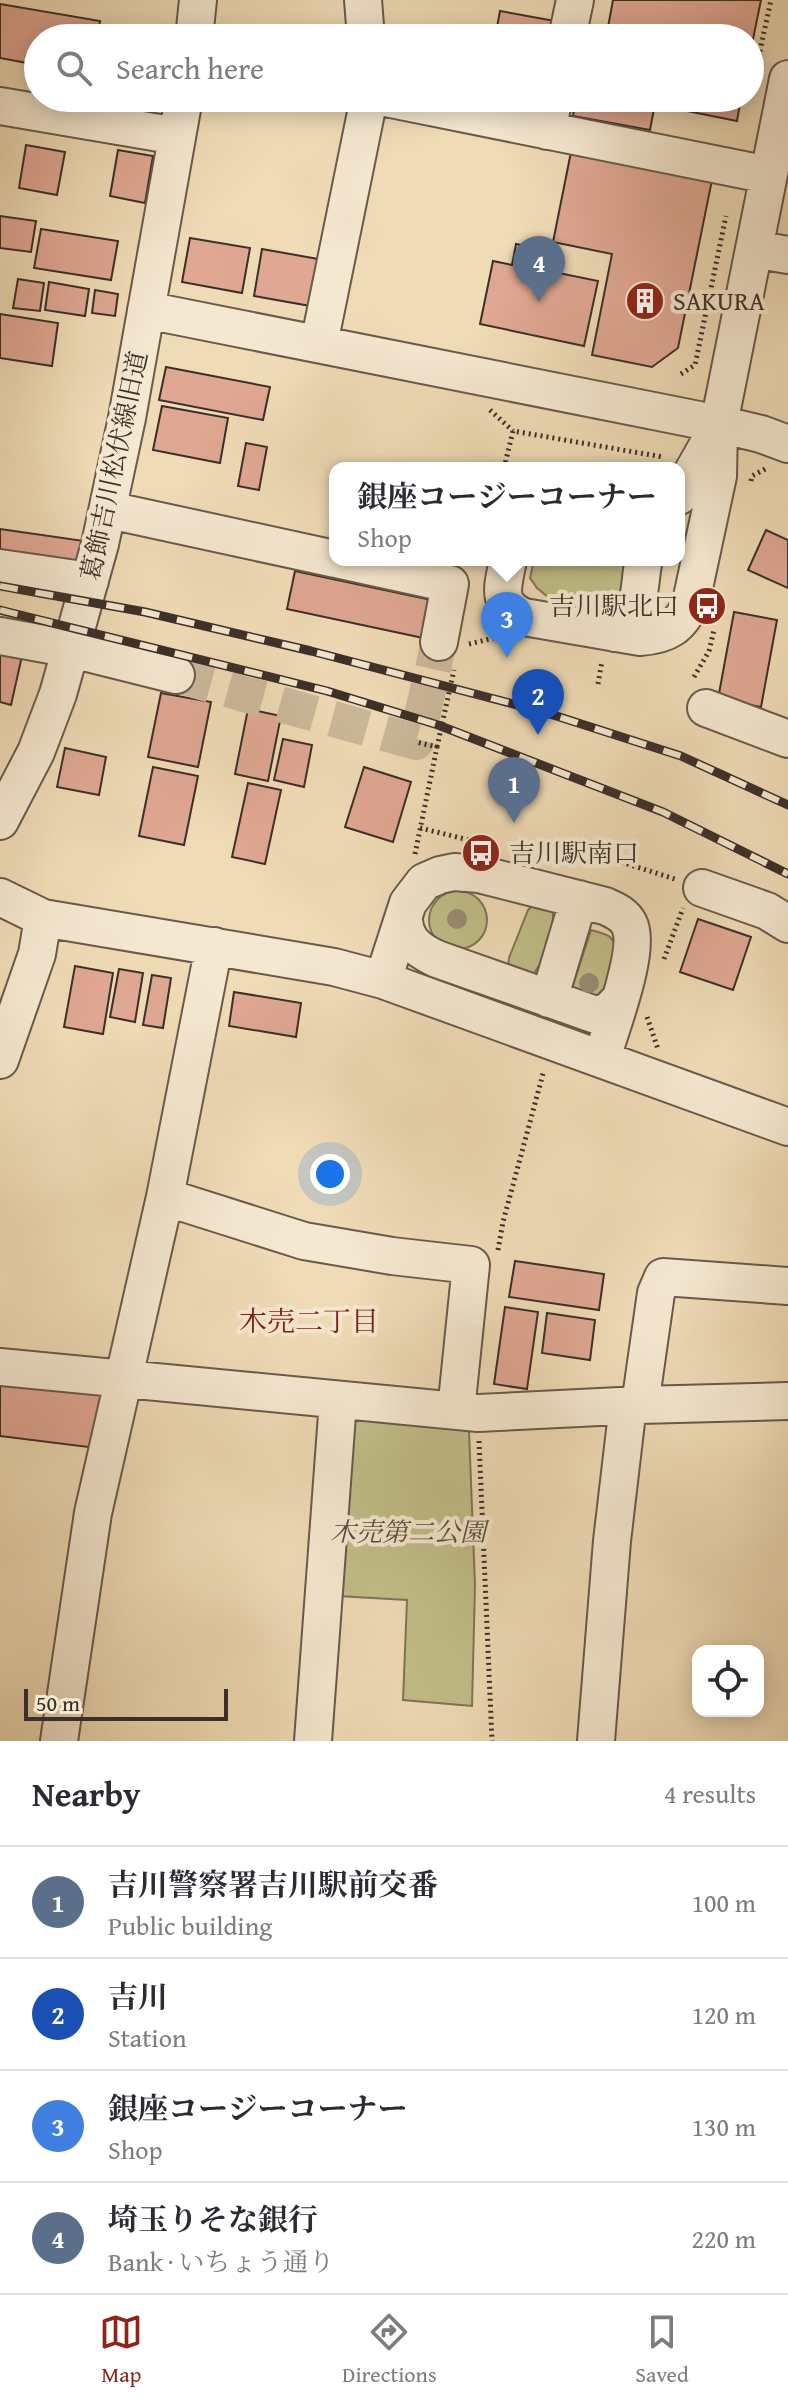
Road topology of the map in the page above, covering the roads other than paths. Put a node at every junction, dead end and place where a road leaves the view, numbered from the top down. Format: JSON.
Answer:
{"nodes":[{"id":1,"x":198,"y":0,"type":"edge"},
{"id":2,"x":363,"y":0,"type":"edge"},
{"id":3,"x":575,"y":0,"type":"edge"},
{"id":4,"x":195,"y":24,"type":"edge"},
{"id":5,"x":365,"y":24,"type":"edge"},
{"id":6,"x":570,"y":24,"type":"edge"},
{"id":7,"x":788,"y":79,"type":"edge"},
{"id":8,"x":0,"y":106,"type":"edge"},
{"id":9,"x":24,"y":110,"type":"edge"},
{"id":10,"x":35,"y":112,"type":"edge"},
{"id":11,"x":181,"y":112,"type":"edge"},
{"id":12,"x":366,"y":112,"type":"edge"},
{"id":13,"x":530,"y":112,"type":"edge"},
{"id":14,"x":551,"y":114,"type":"edge"},
{"id":15,"x":177,"y":136,"type":"junction"},
{"id":16,"x":768,"y":175,"type":"junction"},
{"id":17,"x":771,"y":252,"type":"edge"},
{"id":18,"x":146,"y":310,"type":"junction"},
{"id":19,"x":319,"y":344,"type":"junction"},
{"id":20,"x":719,"y":424,"type":"junction"},
{"id":21,"x":788,"y":444,"type":"edge"},
{"id":22,"x":685,"y":485,"type":"edge"},
{"id":23,"x":109,"y":510,"type":"junction"},
{"id":24,"x":329,"y":558,"type":"edge"},
{"id":25,"x":365,"y":566,"type":"edge"},
{"id":26,"x":507,"y":566,"type":"edge"},
{"id":27,"x":643,"y":566,"type":"edge"},
{"id":28,"x":0,"y":568,"type":"edge"},
{"id":29,"x":90,"y":581,"type":"junction"},
{"id":30,"x":0,"y":636,"type":"edge"},
{"id":31,"x":609,"y":642,"type":"junction"},
{"id":32,"x":72,"y":649,"type":"junction"},
{"id":33,"x":452,"y":649,"type":"tunnel mouth"},
{"id":34,"x":176,"y":675,"type":"tunnel mouth"},
{"id":35,"x":706,"y":708,"type":"dead end"},
{"id":36,"x":788,"y":739,"type":"edge"},
{"id":37,"x":0,"y":821,"type":"edge"},
{"id":38,"x":697,"y":886,"type":"road end"},
{"id":39,"x":0,"y":897,"type":"edge"},
{"id":40,"x":579,"y":899,"type":"junction"},
{"id":41,"x":404,"y":915,"type":"junction"},
{"id":42,"x":43,"y":918,"type":"junction"},
{"id":43,"x":788,"y":924,"type":"edge"},
{"id":44,"x":214,"y":946,"type":"junction"},
{"id":45,"x":383,"y":980,"type":"junction"},
{"id":46,"x":549,"y":999,"type":"junction"},
{"id":47,"x":632,"y":1005,"type":"junction"},
{"id":48,"x":602,"y":1058,"type":"junction"},
{"id":49,"x":0,"y":1060,"type":"edge"},
{"id":50,"x":788,"y":1127,"type":"edge"},
{"id":51,"x":165,"y":1197,"type":"junction"},
{"id":52,"x":788,"y":1286,"type":"edge"},
{"id":53,"x":0,"y":1367,"type":"edge"},
{"id":54,"x":125,"y":1380,"type":"junction"},
{"id":55,"x":338,"y":1401,"type":"junction"},
{"id":56,"x":788,"y":1401,"type":"edge"},
{"id":57,"x":634,"y":1405,"type":"junction"},
{"id":58,"x":456,"y":1411,"type":"junction"},
{"id":59,"x":59,"y":1741,"type":"edge"},
{"id":60,"x":313,"y":1741,"type":"edge"},
{"id":61,"x":596,"y":1741,"type":"edge"}],
"edges":[{"from":1,"to":4,"type":"street"},
{"from":2,"to":5,"type":"street"},
{"from":3,"to":6,"type":"street"},
{"from":7,"to":16,"type":"street"},
{"from":8,"to":9,"type":"street"},
{"from":10,"to":15,"type":"street"},
{"from":11,"to":15,"type":"street","name":"葛飾吉川松伏線旧道"},
{"from":12,"to":19,"type":"street"},
{"from":13,"to":14,"type":"street"},
{"from":14,"to":16,"type":"street"},
{"from":15,"to":18,"type":"street","name":"葛飾吉川松伏線旧道"},
{"from":16,"to":17,"type":"street"},
{"from":17,"to":20,"type":"street"},
{"from":18,"to":19,"type":"street"},
{"from":18,"to":23,"type":"street","name":"葛飾吉川松伏線旧道"},
{"from":19,"to":20,"type":"street"},
{"from":20,"to":21,"type":"street"},
{"from":20,"to":22,"type":"street"},
{"from":20,"to":31,"type":"street"},
{"from":23,"to":24,"type":"street"},
{"from":23,"to":29,"type":"street","name":"葛飾吉川松伏線旧道"},
{"from":25,"to":33,"type":"street"},
{"from":26,"to":31,"type":"street"},
{"from":27,"to":31,"type":"street"},
{"from":28,"to":29,"type":"street"},
{"from":29,"to":32,"type":"street","name":"葛飾吉川松伏線旧道"},
{"from":30,"to":32,"type":"street"},
{"from":32,"to":34,"type":"street"},
{"from":32,"to":37,"type":"street","name":"葛飾吉川松伏線旧道"},
{"from":35,"to":36,"type":"street"},
{"from":38,"to":43,"type":"street"},
{"from":39,"to":42,"type":"street"},
{"from":40,"to":41,"type":"street"},
{"from":40,"to":46,"type":"street"},
{"from":40,"to":47,"type":"street"},
{"from":41,"to":45,"type":"street"},
{"from":41,"to":46,"type":"street"},
{"from":42,"to":44,"type":"street"},
{"from":42,"to":49,"type":"street"},
{"from":44,"to":45,"type":"street"},
{"from":44,"to":51,"type":"street"},
{"from":45,"to":48,"type":"street"},
{"from":46,"to":47,"type":"street"},
{"from":47,"to":48,"type":"street"},
{"from":48,"to":50,"type":"street"},
{"from":51,"to":54,"type":"street"},
{"from":51,"to":58,"type":"street"},
{"from":52,"to":57,"type":"street"},
{"from":53,"to":54,"type":"street"},
{"from":54,"to":55,"type":"street"},
{"from":54,"to":59,"type":"street"},
{"from":55,"to":58,"type":"street"},
{"from":55,"to":60,"type":"street"},
{"from":56,"to":57,"type":"street"},
{"from":57,"to":58,"type":"street"},
{"from":57,"to":61,"type":"street"}]}
